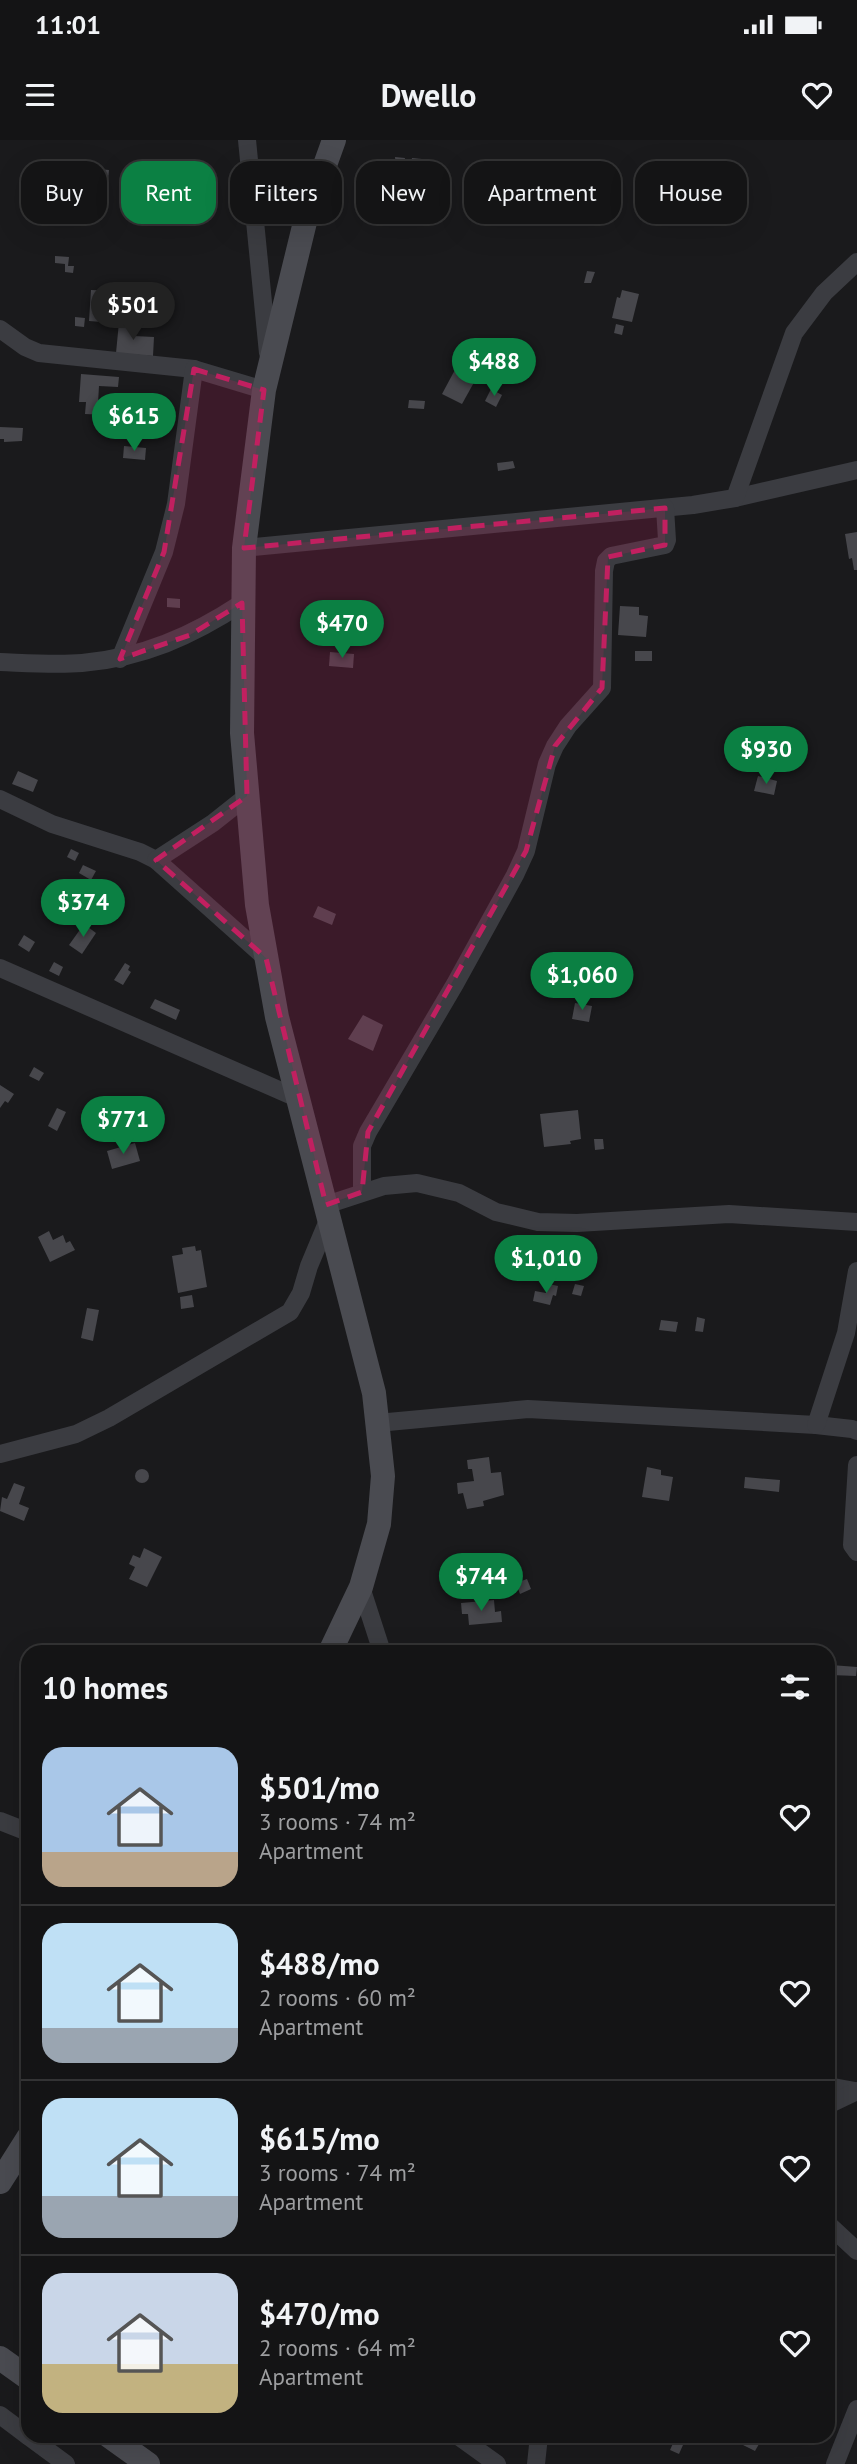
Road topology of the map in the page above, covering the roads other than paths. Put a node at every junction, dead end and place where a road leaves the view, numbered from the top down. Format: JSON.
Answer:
{"nodes":[{"id":1,"x":247,"y":140,"type":"edge"},
{"id":2,"x":334,"y":140,"type":"edge"},
{"id":3,"x":857,"y":262,"type":"edge"},
{"id":4,"x":0,"y":329,"type":"edge"},
{"id":5,"x":194,"y":369,"type":"junction"},
{"id":6,"x":267,"y":379,"type":"junction"},
{"id":7,"x":857,"y":470,"type":"edge"},
{"id":8,"x":735,"y":498,"type":"junction"},
{"id":9,"x":665,"y":508,"type":"junction"},
{"id":10,"x":244,"y":548,"type":"junction"},
{"id":11,"x":242,"y":603,"type":"junction"},
{"id":12,"x":120,"y":659,"type":"junction"},
{"id":13,"x":0,"y":662,"type":"edge"},
{"id":14,"x":247,"y":796,"type":"junction"},
{"id":15,"x":0,"y":799,"type":"edge"},
{"id":16,"x":156,"y":860,"type":"junction"},
{"id":17,"x":266,"y":958,"type":"junction"},
{"id":18,"x":0,"y":968,"type":"edge"},
{"id":19,"x":297,"y":1098,"type":"junction"},
{"id":20,"x":362,"y":1192,"type":"junction"},
{"id":21,"x":328,"y":1212,"type":"junction"},
{"id":22,"x":857,"y":1222,"type":"edge"},
{"id":23,"x":857,"y":1271,"type":"edge"},
{"id":24,"x":377,"y":1423,"type":"junction"},
{"id":25,"x":816,"y":1425,"type":"junction"},
{"id":26,"x":857,"y":1431,"type":"edge"},
{"id":27,"x":0,"y":1454,"type":"edge"},
{"id":28,"x":857,"y":1465,"type":"edge"},
{"id":29,"x":857,"y":1552,"type":"edge"},
{"id":30,"x":361,"y":1587,"type":"junction"},
{"id":31,"x":333,"y":1645,"type":"edge"},
{"id":32,"x":380,"y":1645,"type":"edge"},
{"id":33,"x":0,"y":1821,"type":"edge"},
{"id":34,"x":21,"y":1829,"type":"edge"},
{"id":35,"x":835,"y":2087,"type":"edge"},
{"id":36,"x":856,"y":2091,"type":"edge"},
{"id":37,"x":835,"y":2102,"type":"edge"},
{"id":38,"x":21,"y":2149,"type":"edge"},
{"id":39,"x":0,"y":2182,"type":"edge"},
{"id":40,"x":835,"y":2231,"type":"edge"},
{"id":41,"x":857,"y":2251,"type":"edge"},
{"id":42,"x":0,"y":2358,"type":"edge"},
{"id":43,"x":21,"y":2373,"type":"edge"},
{"id":44,"x":857,"y":2409,"type":"edge"},
{"id":45,"x":0,"y":2416,"type":"edge"},
{"id":46,"x":21,"y":2431,"type":"edge"},
{"id":47,"x":38,"y":2443,"type":"edge"},
{"id":48,"x":119,"y":2443,"type":"edge"},
{"id":49,"x":468,"y":2443,"type":"edge"},
{"id":50,"x":538,"y":2443,"type":"edge"},
{"id":51,"x":66,"y":2464,"type":"edge"},
{"id":52,"x":148,"y":2464,"type":"edge"},
{"id":53,"x":497,"y":2464,"type":"edge"},
{"id":54,"x":536,"y":2464,"type":"edge"},
{"id":55,"x":835,"y":2464,"type":"edge"}],
"edges":[{"from":1,"to":6,"type":"street"},
{"from":2,"to":6,"type":"street"},
{"from":3,"to":8,"type":"street"},
{"from":4,"to":5,"type":"street"},
{"from":5,"to":6,"type":"street"},
{"from":5,"to":12,"type":"street"},
{"from":6,"to":10,"type":"street"},
{"from":7,"to":8,"type":"street"},
{"from":8,"to":9,"type":"street"},
{"from":9,"to":10,"type":"street"},
{"from":9,"to":20,"type":"street"},
{"from":10,"to":11,"type":"street"},
{"from":11,"to":12,"type":"street"},
{"from":11,"to":14,"type":"street"},
{"from":12,"to":13,"type":"street"},
{"from":14,"to":16,"type":"street"},
{"from":14,"to":17,"type":"street"},
{"from":15,"to":16,"type":"street"},
{"from":16,"to":17,"type":"street"},
{"from":17,"to":19,"type":"street"},
{"from":18,"to":19,"type":"street"},
{"from":19,"to":21,"type":"street"},
{"from":20,"to":21,"type":"street"},
{"from":20,"to":22,"type":"street"},
{"from":21,"to":24,"type":"street"},
{"from":21,"to":27,"type":"street"},
{"from":23,"to":25,"type":"street"},
{"from":24,"to":25,"type":"street"},
{"from":24,"to":30,"type":"street"},
{"from":25,"to":26,"type":"street"},
{"from":28,"to":29,"type":"street"},
{"from":30,"to":31,"type":"street"},
{"from":30,"to":32,"type":"street"},
{"from":33,"to":34,"type":"street"},
{"from":35,"to":36,"type":"street"},
{"from":36,"to":37,"type":"street"},
{"from":38,"to":39,"type":"street"},
{"from":40,"to":41,"type":"street"},
{"from":42,"to":43,"type":"street"},
{"from":44,"to":55,"type":"street"},
{"from":45,"to":46,"type":"street"},
{"from":47,"to":51,"type":"street"},
{"from":48,"to":52,"type":"street"},
{"from":49,"to":53,"type":"street"},
{"from":50,"to":54,"type":"street"}]}
